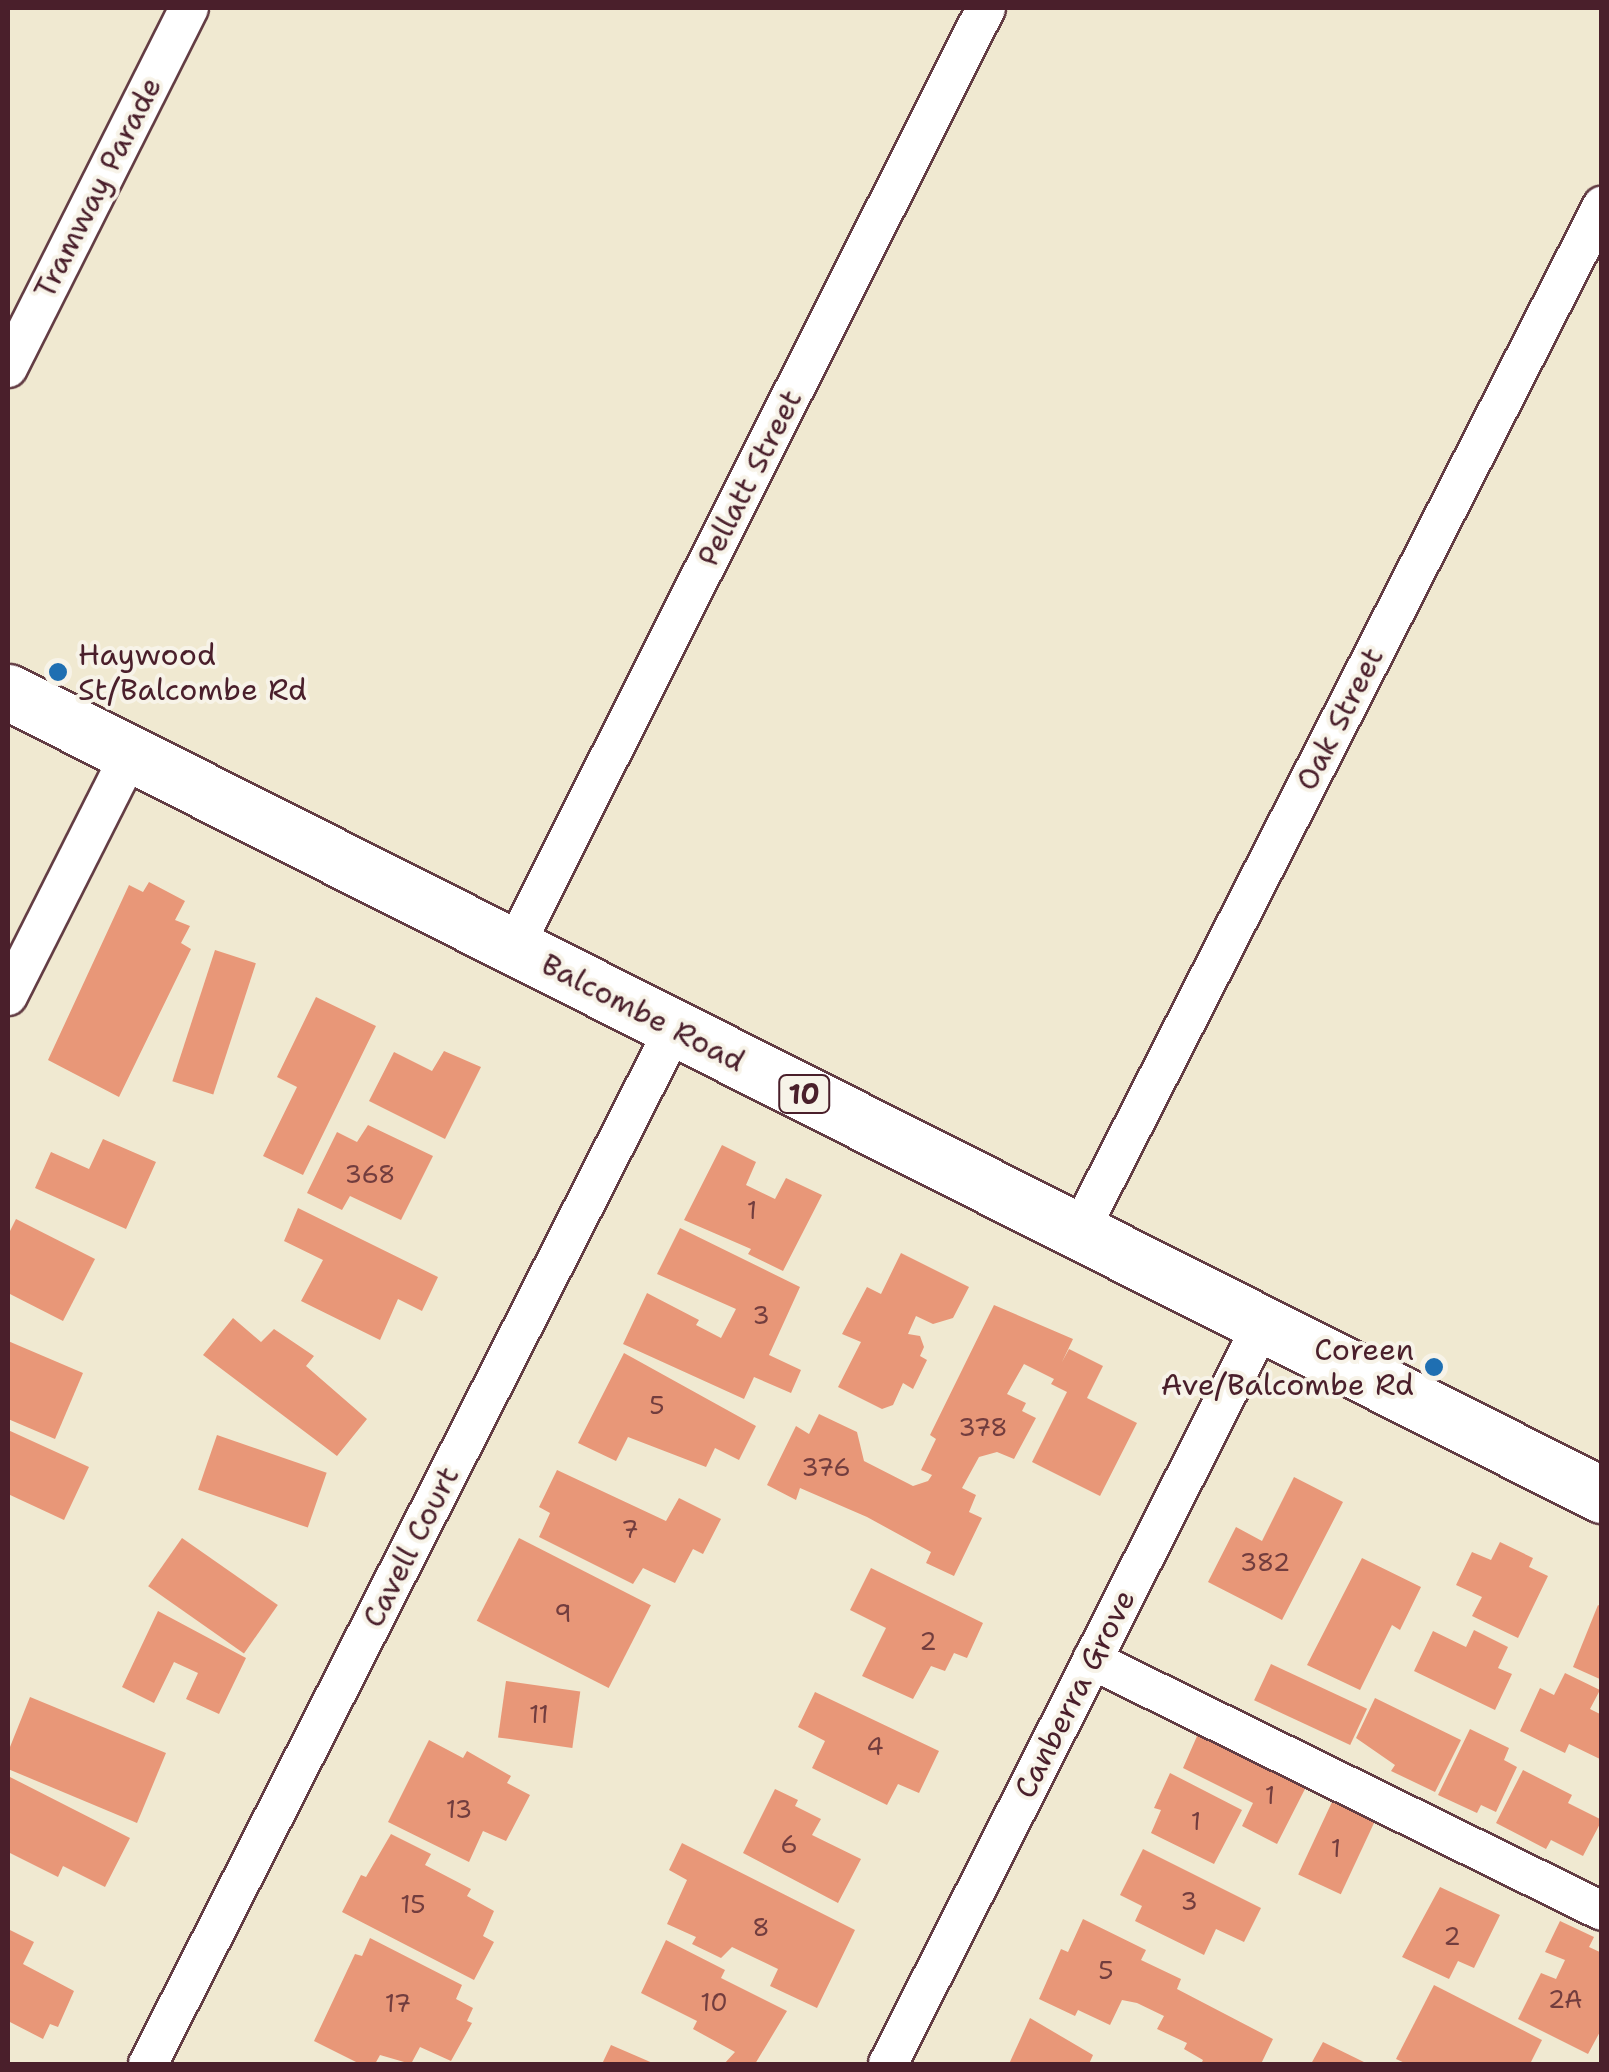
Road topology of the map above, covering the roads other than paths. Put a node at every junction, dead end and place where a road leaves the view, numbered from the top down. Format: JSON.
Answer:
{"nodes":[{"id":1,"x":188,"y":8,"type":"edge"},
{"id":2,"x":986,"y":8,"type":"edge"},
{"id":3,"x":1602,"y":206,"type":"edge"},
{"id":4,"x":8,"y":368,"type":"edge"},
{"id":5,"x":8,"y":692,"type":"edge"},
{"id":6,"x":130,"y":754,"type":"junction"},
{"id":7,"x":514,"y":948,"type":"junction"},
{"id":8,"x":8,"y":996,"type":"edge"},
{"id":9,"x":674,"y":1029,"type":"junction"},
{"id":10,"x":1079,"y":1232,"type":"junction"},
{"id":11,"x":1262,"y":1325,"type":"junction"},
{"id":12,"x":1602,"y":1495,"type":"edge"},
{"id":13,"x":1092,"y":1660,"type":"junction"},
{"id":14,"x":1602,"y":1911,"type":"edge"},
{"id":15,"x":148,"y":2064,"type":"edge"},
{"id":16,"x":888,"y":2064,"type":"edge"}],
"edges":[{"from":1,"to":4,"type":"street","name":"Tramway Parade"},
{"from":2,"to":7,"type":"street","name":"Pellatt Street"},
{"from":3,"to":10,"type":"street","name":"Oak Street"},
{"from":5,"to":6,"type":"main road","name":"Balcombe Road","number":"10"},
{"from":6,"to":7,"type":"main road","name":"Balcombe Road","number":"10"},
{"from":6,"to":8,"type":"street"},
{"from":7,"to":9,"type":"main road","name":"Balcombe Road","number":"10"},
{"from":9,"to":10,"type":"main road","name":"Balcombe Road","number":"10"},
{"from":9,"to":15,"type":"street","name":"Cavell Court"},
{"from":10,"to":11,"type":"main road","name":"Balcombe Road","number":"10"},
{"from":11,"to":12,"type":"main road","name":"Balcombe Road","number":"10"},
{"from":11,"to":13,"type":"street","name":"Canberra Grove"},
{"from":13,"to":14,"type":"street"},
{"from":13,"to":16,"type":"street","name":"Canberra Grove"}]}
